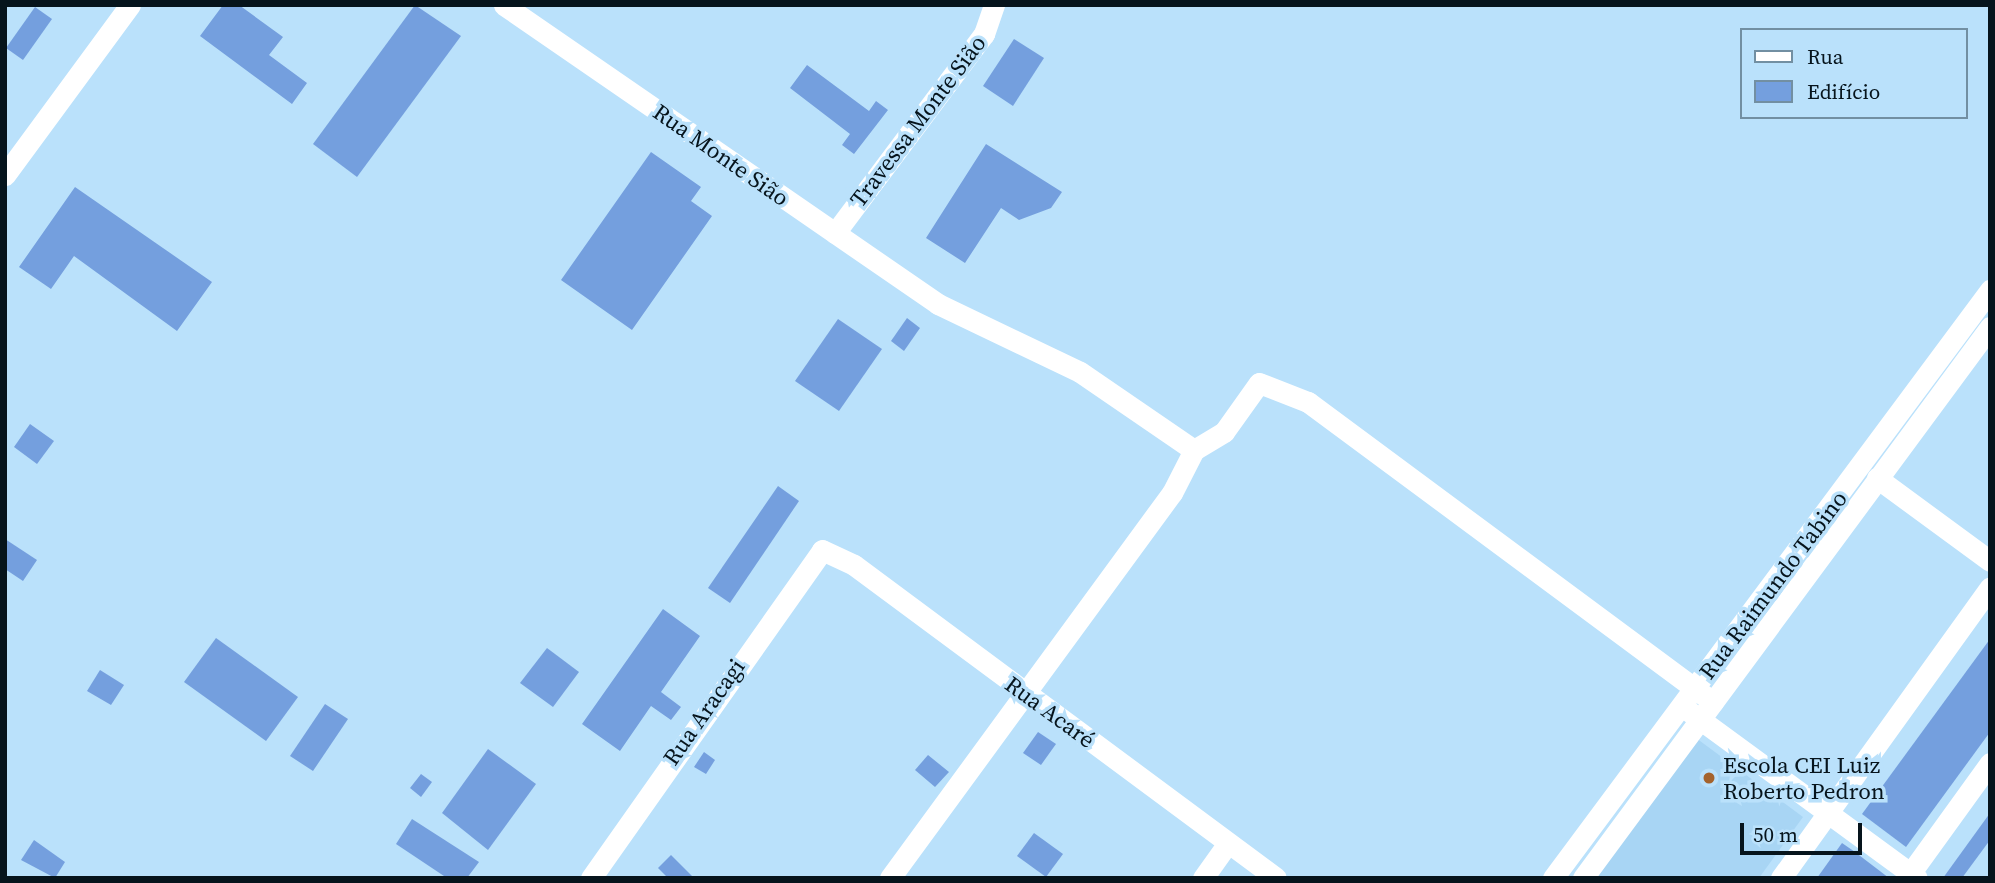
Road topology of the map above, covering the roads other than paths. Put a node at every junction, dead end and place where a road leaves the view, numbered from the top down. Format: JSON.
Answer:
{"nodes":[{"id":1,"x":130,"y":5,"type":"edge"},
{"id":2,"x":504,"y":5,"type":"edge"},
{"id":3,"x":994,"y":5,"type":"edge"},
{"id":4,"x":5,"y":175,"type":"edge"},
{"id":5,"x":835,"y":233,"type":"junction"},
{"id":6,"x":1990,"y":290,"type":"edge"},
{"id":7,"x":1990,"y":327,"type":"edge"},
{"id":8,"x":1195,"y":450,"type":"junction"},
{"id":9,"x":1877,"y":478,"type":"junction"},
{"id":10,"x":822,"y":550,"type":"joint"},
{"id":11,"x":1990,"y":561,"type":"edge"},
{"id":12,"x":1990,"y":587,"type":"edge"},
{"id":13,"x":1696,"y":689,"type":"junction"},
{"id":14,"x":1024,"y":693,"type":"junction"},
{"id":15,"x":1683,"y":706,"type":"junction"},
{"id":16,"x":1707,"y":711,"type":"junction"},
{"id":17,"x":1990,"y":764,"type":"edge"},
{"id":18,"x":1830,"y":812,"type":"junction"},
{"id":19,"x":1228,"y":843,"type":"junction"},
{"id":20,"x":596,"y":876,"type":"edge"},
{"id":21,"x":1912,"y":876,"type":"edge"},
{"id":22,"x":890,"y":878,"type":"edge"},
{"id":23,"x":1203,"y":878,"type":"edge"},
{"id":24,"x":1276,"y":878,"type":"edge"},
{"id":25,"x":1553,"y":878,"type":"edge"},
{"id":26,"x":1583,"y":878,"type":"edge"},
{"id":27,"x":1781,"y":878,"type":"edge"}],
"edges":[{"from":1,"to":4,"type":"street"},
{"from":2,"to":5,"type":"street","name":"Rua Monte Sião"},
{"from":3,"to":5,"type":"street","name":"Travessa Monte Sião"},
{"from":5,"to":8,"type":"street","name":"Rua Monte Sião"},
{"from":6,"to":13,"type":"street","name":"Rua Raimundo Tabino"},
{"from":7,"to":9,"type":"street","name":"Rua Raimundo Tabino"},
{"from":8,"to":13,"type":"street"},
{"from":8,"to":14,"type":"street"},
{"from":9,"to":11,"type":"street"},
{"from":9,"to":16,"type":"street","name":"Rua Raimundo Tabino"},
{"from":10,"to":14,"type":"street","name":"Rua Acaré"},
{"from":10,"to":20,"type":"street","name":"Rua Aracagi"},
{"from":12,"to":18,"type":"street"},
{"from":13,"to":15,"type":"street","name":"Rua Raimundo Tabino"},
{"from":13,"to":16,"type":"street"},
{"from":14,"to":19,"type":"street","name":"Rua Acaré"},
{"from":14,"to":22,"type":"street"},
{"from":15,"to":16,"type":"street"},
{"from":15,"to":25,"type":"street","name":"Rua Raimundo Tabino"},
{"from":16,"to":18,"type":"street"},
{"from":16,"to":26,"type":"street","name":"Rua Raimundo Tabino"},
{"from":17,"to":21,"type":"street"},
{"from":18,"to":21,"type":"street"},
{"from":18,"to":27,"type":"street"},
{"from":19,"to":23,"type":"street"},
{"from":19,"to":24,"type":"street","name":"Rua Acaré"}]}
